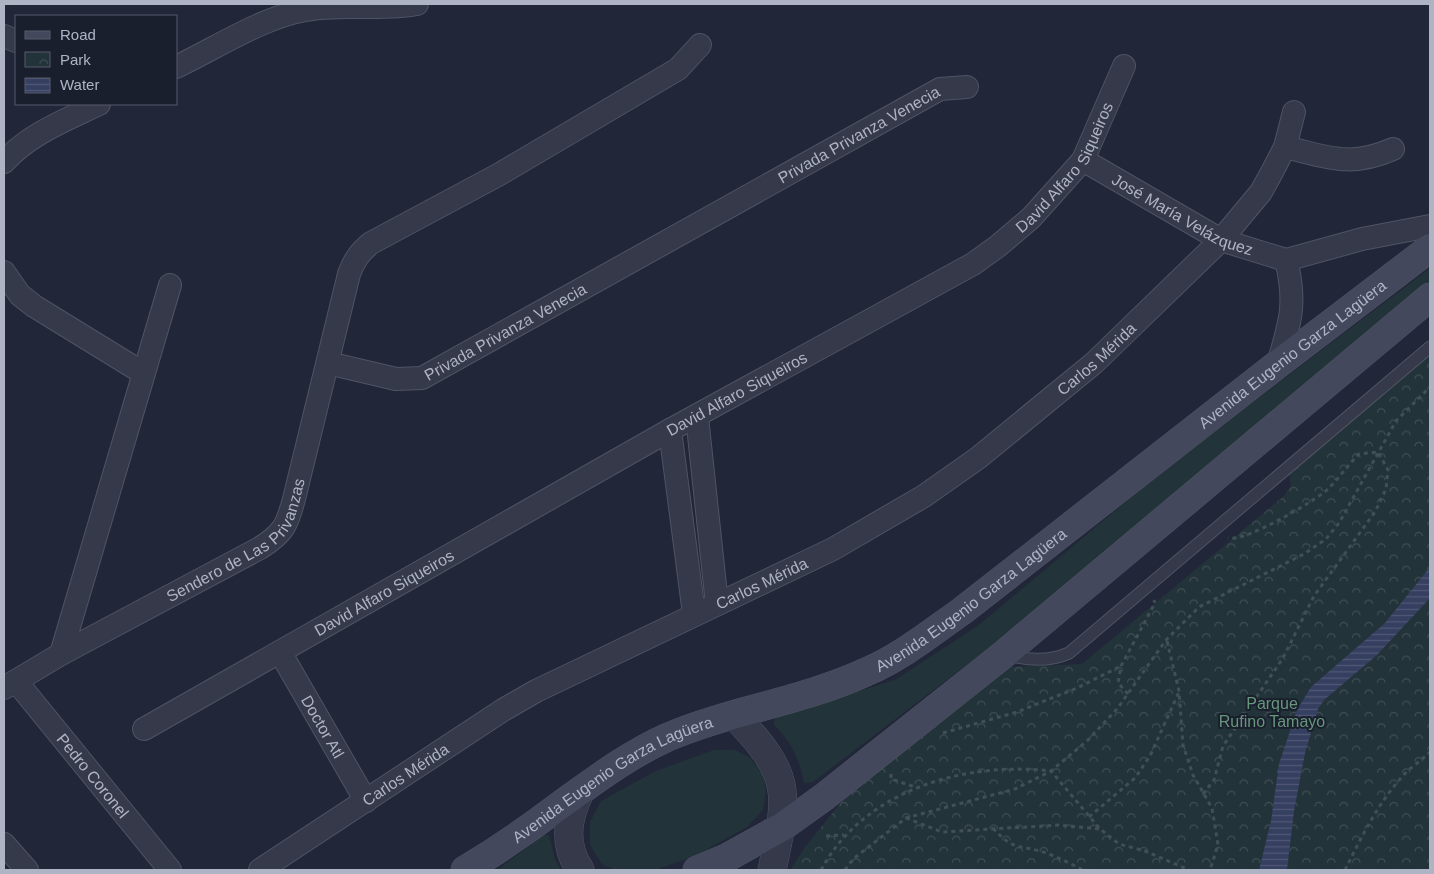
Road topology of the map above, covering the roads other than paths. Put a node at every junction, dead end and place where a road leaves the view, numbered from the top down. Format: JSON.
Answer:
{"nodes":[{"id":1,"x":417,"y":4,"type":"edge"},
{"id":2,"x":700,"y":46,"type":"dead end"},
{"id":3,"x":178,"y":66,"type":"edge"},
{"id":4,"x":1124,"y":66,"type":"dead end"},
{"id":5,"x":967,"y":87,"type":"dead end"},
{"id":6,"x":97,"y":105,"type":"edge"},
{"id":7,"x":1294,"y":112,"type":"dead end"},
{"id":8,"x":1285,"y":147,"type":"junction"},
{"id":9,"x":1393,"y":149,"type":"dead end"},
{"id":10,"x":1083,"y":160,"type":"junction"},
{"id":11,"x":4,"y":162,"type":"edge"},
{"id":12,"x":1430,"y":226,"type":"edge"},
{"id":13,"x":1221,"y":240,"type":"junction"},
{"id":14,"x":1430,"y":248,"type":"edge"},
{"id":15,"x":1286,"y":260,"type":"junction"},
{"id":16,"x":4,"y":272,"type":"edge"},
{"id":17,"x":170,"y":285,"type":"dead end"},
{"id":18,"x":1430,"y":297,"type":"edge"},
{"id":19,"x":1430,"y":347,"type":"edge"},
{"id":20,"x":328,"y":363,"type":"junction"},
{"id":21,"x":1278,"y":364,"type":"junction"},
{"id":22,"x":143,"y":373,"type":"junction"},
{"id":23,"x":697,"y":417,"type":"junction"},
{"id":24,"x":670,"y":430,"type":"junction"},
{"id":25,"x":717,"y":604,"type":"junction"},
{"id":26,"x":694,"y":614,"type":"junction"},
{"id":27,"x":280,"y":652,"type":"junction"},
{"id":28,"x":61,"y":654,"type":"junction"},
{"id":29,"x":1004,"y":654,"type":"junction"},
{"id":30,"x":10,"y":685,"type":"edge"},
{"id":31,"x":735,"y":716,"type":"junction"},
{"id":32,"x":144,"y":729,"type":"dead end"},
{"id":33,"x":580,"y":792,"type":"junction"},
{"id":34,"x":366,"y":801,"type":"junction"},
{"id":35,"x":782,"y":827,"type":"junction"},
{"id":36,"x":4,"y":844,"type":"edge"},
{"id":37,"x":27,"y":870,"type":"edge"},
{"id":38,"x":170,"y":870,"type":"edge"},
{"id":39,"x":260,"y":870,"type":"edge"},
{"id":40,"x":465,"y":870,"type":"edge"},
{"id":41,"x":580,"y":870,"type":"edge"},
{"id":42,"x":697,"y":870,"type":"edge"},
{"id":43,"x":772,"y":870,"type":"edge"}],
"edges":[{"from":1,"to":3,"type":"street"},
{"from":2,"to":20,"type":"street"},
{"from":4,"to":10,"type":"street","name":"David Alfaro Siqueiros"},
{"from":5,"to":20,"type":"street","name":"Privada Privanza Venecia"},
{"from":6,"to":11,"type":"street"},
{"from":7,"to":8,"type":"street","name":"Carlos Mérida"},
{"from":8,"to":9,"type":"street"},
{"from":8,"to":13,"type":"street","name":"Carlos Mérida"},
{"from":10,"to":13,"type":"street","name":"José María Velázquez"},
{"from":10,"to":23,"type":"street","name":"David Alfaro Siqueiros"},
{"from":12,"to":15,"type":"street"},
{"from":13,"to":15,"type":"street","name":"José María Velázquez"},
{"from":13,"to":25,"type":"street","name":"Carlos Mérida"},
{"from":14,"to":21,"type":"main road","name":"Avenida Eugenio Garza Lagüera"},
{"from":15,"to":21,"type":"street"},
{"from":16,"to":22,"type":"street"},
{"from":17,"to":22,"type":"street"},
{"from":18,"to":29,"type":"main road"},
{"from":19,"to":29,"type":"lane"},
{"from":20,"to":28,"type":"street","name":"Sendero de Las Privanzas"},
{"from":21,"to":31,"type":"main road","name":"Avenida Eugenio Garza Lagüera"},
{"from":22,"to":28,"type":"street"},
{"from":23,"to":24,"type":"street","name":"David Alfaro Siqueiros"},
{"from":23,"to":25,"type":"street"},
{"from":24,"to":26,"type":"street"},
{"from":24,"to":27,"type":"street","name":"David Alfaro Siqueiros"},
{"from":25,"to":26,"type":"street","name":"Carlos Mérida"},
{"from":26,"to":34,"type":"street","name":"Carlos Mérida"},
{"from":27,"to":32,"type":"street","name":"David Alfaro Siqueiros"},
{"from":27,"to":34,"type":"street","name":"Doctor Atl"},
{"from":28,"to":30,"type":"street","name":"Sendero de Las Privanzas"},
{"from":29,"to":35,"type":"main road"},
{"from":30,"to":38,"type":"street","name":"Pedro Coronel"},
{"from":31,"to":33,"type":"main road","name":"Avenida Eugenio Garza Lagüera"},
{"from":31,"to":35,"type":"street"},
{"from":33,"to":40,"type":"main road","name":"Avenida Eugenio Garza Lagüera"},
{"from":33,"to":41,"type":"street"},
{"from":34,"to":39,"type":"street","name":"Carlos Mérida"},
{"from":35,"to":42,"type":"main road"},
{"from":35,"to":43,"type":"street"},
{"from":36,"to":37,"type":"street"}]}
